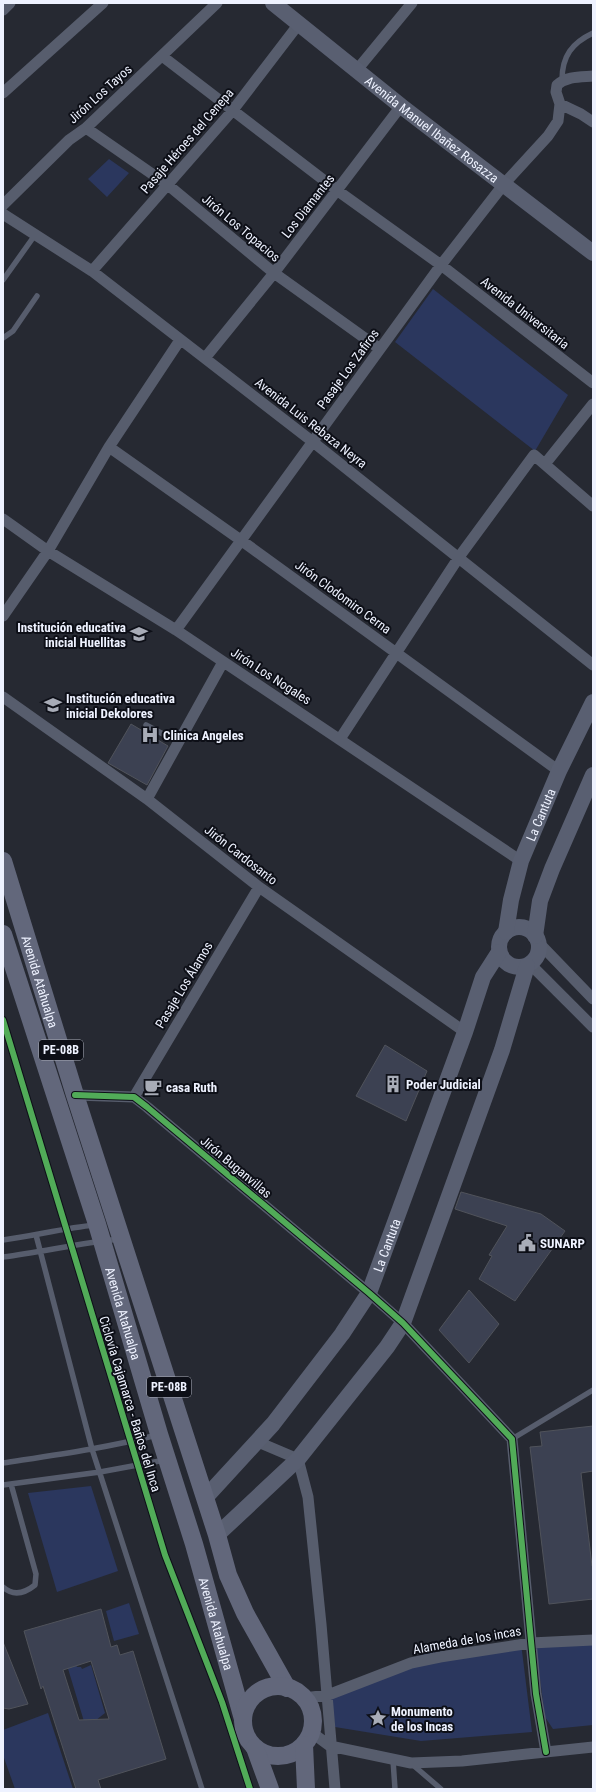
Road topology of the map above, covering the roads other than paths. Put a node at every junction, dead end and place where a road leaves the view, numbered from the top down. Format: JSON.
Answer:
{"nodes":[{"id":1,"x":10,"y":3,"type":"edge"},
{"id":2,"x":103,"y":3,"type":"edge"},
{"id":3,"x":217,"y":3,"type":"edge"},
{"id":4,"x":272,"y":3,"type":"edge"},
{"id":5,"x":412,"y":3,"type":"edge"},
{"id":6,"x":3,"y":10,"type":"edge"},
{"id":7,"x":298,"y":25,"type":"junction"},
{"id":8,"x":593,"y":33,"type":"edge"},
{"id":9,"x":162,"y":56,"type":"junction"},
{"id":10,"x":356,"y":71,"type":"junction"},
{"id":11,"x":593,"y":76,"type":"edge"},
{"id":12,"x":562,"y":80,"type":"junction"},
{"id":13,"x":3,"y":93,"type":"edge"},
{"id":14,"x":560,"y":104,"type":"junction"},
{"id":15,"x":401,"y":106,"type":"junction"},
{"id":16,"x":233,"y":110,"type":"junction"},
{"id":17,"x":593,"y":122,"type":"edge"},
{"id":18,"x":86,"y":128,"type":"junction"},
{"id":19,"x":504,"y":184,"type":"junction"},
{"id":20,"x":168,"y":185,"type":"junction"},
{"id":21,"x":338,"y":191,"type":"junction"},
{"id":22,"x":3,"y":205,"type":"edge"},
{"id":23,"x":3,"y":214,"type":"edge"},
{"id":24,"x":35,"y":235,"type":"junction"},
{"id":25,"x":593,"y":253,"type":"edge"},
{"id":26,"x":441,"y":265,"type":"junction"},
{"id":27,"x":92,"y":271,"type":"junction"},
{"id":28,"x":274,"y":273,"type":"junction"},
{"id":29,"x":3,"y":280,"type":"edge"},
{"id":30,"x":37,"y":296,"type":"dead end"},
{"id":31,"x":3,"y":338,"type":"edge"},
{"id":32,"x":180,"y":340,"type":"junction"},
{"id":33,"x":380,"y":349,"type":"junction"},
{"id":34,"x":205,"y":358,"type":"junction"},
{"id":35,"x":593,"y":383,"type":"edge"},
{"id":36,"x":593,"y":404,"type":"edge"},
{"id":37,"x":313,"y":442,"type":"junction"},
{"id":38,"x":109,"y":447,"type":"junction"},
{"id":39,"x":545,"y":464,"type":"junction"},
{"id":40,"x":593,"y":506,"type":"edge"},
{"id":41,"x":3,"y":519,"type":"edge"},
{"id":42,"x":242,"y":541,"type":"junction"},
{"id":43,"x":48,"y":551,"type":"junction"},
{"id":44,"x":459,"y":557,"type":"junction"},
{"id":45,"x":3,"y":616,"type":"edge"},
{"id":46,"x":176,"y":630,"type":"junction"},
{"id":47,"x":397,"y":653,"type":"junction"},
{"id":48,"x":223,"y":662,"type":"junction"},
{"id":49,"x":593,"y":665,"type":"edge"},
{"id":50,"x":3,"y":698,"type":"edge"},
{"id":51,"x":593,"y":702,"type":"edge"},
{"id":52,"x":146,"y":725,"type":"dead end"},
{"id":53,"x":340,"y":739,"type":"junction"},
{"id":54,"x":178,"y":742,"type":"junction"},
{"id":55,"x":559,"y":770,"type":"junction"},
{"id":56,"x":593,"y":775,"type":"edge"},
{"id":57,"x":147,"y":799,"type":"junction"},
{"id":58,"x":521,"y":860,"type":"junction"},
{"id":59,"x":3,"y":861,"type":"edge"},
{"id":60,"x":259,"y":887,"type":"junction"},
{"id":61,"x":506,"y":932,"type":"junction"},
{"id":62,"x":4,"y":937,"type":"edge"},
{"id":63,"x":537,"y":940,"type":"junction"},
{"id":64,"x":500,"y":952,"type":"junction"},
{"id":65,"x":528,"y":965,"type":"junction"},
{"id":66,"x":593,"y":999,"type":"edge"},
{"id":67,"x":593,"y":1027,"type":"edge"},
{"id":68,"x":465,"y":1032,"type":"junction"},
{"id":69,"x":75,"y":1095,"type":"junction"},
{"id":70,"x":134,"y":1097,"type":"junction"},
{"id":71,"x":109,"y":1229,"type":"junction"},
{"id":72,"x":36,"y":1236,"type":"junction"},
{"id":73,"x":3,"y":1240,"type":"edge"},
{"id":74,"x":41,"y":1252,"type":"junction"},
{"id":75,"x":3,"y":1257,"type":"edge"},
{"id":76,"x":369,"y":1293,"type":"junction"},
{"id":77,"x":403,"y":1324,"type":"junction"},
{"id":78,"x":593,"y":1390,"type":"edge"},
{"id":79,"x":159,"y":1434,"type":"junction"},
{"id":80,"x":512,"y":1439,"type":"junction"},
{"id":81,"x":258,"y":1442,"type":"junction"},
{"id":82,"x":92,"y":1449,"type":"junction"},
{"id":83,"x":298,"y":1459,"type":"junction"},
{"id":84,"x":167,"y":1460,"type":"junction"},
{"id":85,"x":3,"y":1463,"type":"edge"},
{"id":86,"x":100,"y":1472,"type":"junction"},
{"id":87,"x":11,"y":1484,"type":"junction"},
{"id":88,"x":3,"y":1486,"type":"edge"},
{"id":89,"x":205,"y":1498,"type":"junction"},
{"id":90,"x":217,"y":1535,"type":"junction"},
{"id":91,"x":3,"y":1587,"type":"edge"},
{"id":92,"x":593,"y":1640,"type":"edge"},
{"id":93,"x":531,"y":1643,"type":"junction"},
{"id":94,"x":287,"y":1688,"type":"junction"},
{"id":95,"x":328,"y":1695,"type":"junction"},
{"id":96,"x":304,"y":1698,"type":"junction"},
{"id":97,"x":243,"y":1719,"type":"junction"},
{"id":98,"x":308,"y":1738,"type":"junction"},
{"id":99,"x":330,"y":1746,"type":"junction"},
{"id":100,"x":593,"y":1747,"type":"edge"},
{"id":101,"x":255,"y":1748,"type":"junction"},
{"id":102,"x":546,"y":1752,"type":"junction"},
{"id":103,"x":393,"y":1760,"type":"junction"},
{"id":104,"x":411,"y":1763,"type":"junction"},
{"id":105,"x":202,"y":1789,"type":"edge"},
{"id":106,"x":270,"y":1789,"type":"edge"},
{"id":107,"x":306,"y":1789,"type":"edge"},
{"id":108,"x":335,"y":1789,"type":"edge"},
{"id":109,"x":395,"y":1789,"type":"edge"},
{"id":110,"x":441,"y":1789,"type":"edge"}],
"edges":[{"from":1,"to":6,"type":"street"},
{"from":2,"to":13,"type":"street"},
{"from":3,"to":9,"type":"street","name":"Jirón Los Tayos"},
{"from":4,"to":7,"type":"street","name":"Avenida Manuel Ibañez Rosazza"},
{"from":5,"to":10,"type":"street"},
{"from":7,"to":10,"type":"street","name":"Avenida Manuel Ibañez Rosazza"},
{"from":7,"to":16,"type":"street","name":"Pasaje Héroes del Cenepa"},
{"from":8,"to":12,"type":"lane"},
{"from":9,"to":16,"type":"street","name":"Avenida Universitaria"},
{"from":9,"to":18,"type":"street","name":"Jirón Los Tayos"},
{"from":10,"to":15,"type":"street","name":"Avenida Manuel Ibañez Rosazza"},
{"from":11,"to":12,"type":"street"},
{"from":12,"to":14,"type":"street","name":"Pasaje Los Zafiros"},
{"from":14,"to":17,"type":"street"},
{"from":14,"to":19,"type":"street","name":"Pasaje Los Zafiros"},
{"from":15,"to":19,"type":"street","name":"Avenida Manuel Ibañez Rosazza"},
{"from":15,"to":21,"type":"street","name":"Los Diamantes"},
{"from":16,"to":20,"type":"street","name":"Pasaje Héroes del Cenepa"},
{"from":16,"to":21,"type":"street","name":"Avenida Universitaria"},
{"from":18,"to":20,"type":"street","name":"Jirón Los Topacios"},
{"from":18,"to":22,"type":"street","name":"Jirón Los Tayos"},
{"from":19,"to":25,"type":"street","name":"Avenida Manuel Ibañez Rosazza"},
{"from":19,"to":26,"type":"street","name":"Pasaje Los Zafiros"},
{"from":20,"to":27,"type":"street","name":"Pasaje Héroes del Cenepa"},
{"from":20,"to":28,"type":"street","name":"Jirón Los Topacios"},
{"from":21,"to":26,"type":"street","name":"Avenida Universitaria"},
{"from":21,"to":28,"type":"street","name":"Los Diamantes"},
{"from":23,"to":24,"type":"street","name":"Avenida Luis Rebaza Neyra"},
{"from":24,"to":27,"type":"street","name":"Avenida Luis Rebaza Neyra"},
{"from":24,"to":29,"type":"lane"},
{"from":26,"to":33,"type":"street","name":"Pasaje Los Zafiros"},
{"from":26,"to":35,"type":"street","name":"Avenida Universitaria"},
{"from":27,"to":32,"type":"street","name":"Avenida Luis Rebaza Neyra"},
{"from":28,"to":33,"type":"street","name":"Jirón Los Topacios"},
{"from":28,"to":34,"type":"street","name":"Los Diamantes"},
{"from":30,"to":31,"type":"lane"},
{"from":32,"to":34,"type":"street","name":"Avenida Luis Rebaza Neyra"},
{"from":32,"to":38,"type":"street"},
{"from":33,"to":37,"type":"street","name":"Pasaje Los Zafiros"},
{"from":34,"to":37,"type":"street","name":"Avenida Luis Rebaza Neyra"},
{"from":36,"to":39,"type":"street"},
{"from":37,"to":42,"type":"street","name":"Pasaje Los Zafiros"},
{"from":37,"to":44,"type":"street","name":"Avenida Luis Rebaza Neyra"},
{"from":38,"to":42,"type":"street","name":"Jirón Clodomiro Cerna"},
{"from":38,"to":43,"type":"street"},
{"from":39,"to":40,"type":"street"},
{"from":39,"to":44,"type":"street"},
{"from":41,"to":43,"type":"street","name":"Jirón Los Nogales"},
{"from":42,"to":46,"type":"street","name":"Pasaje Los Zafiros"},
{"from":42,"to":47,"type":"street","name":"Jirón Clodomiro Cerna"},
{"from":43,"to":45,"type":"street"},
{"from":43,"to":46,"type":"street","name":"Jirón Los Nogales"},
{"from":44,"to":47,"type":"street"},
{"from":44,"to":49,"type":"street","name":"Avenida Luis Rebaza Neyra"},
{"from":46,"to":48,"type":"street","name":"Jirón Los Nogales"},
{"from":47,"to":53,"type":"street"},
{"from":47,"to":55,"type":"street","name":"Jirón Clodomiro Cerna"},
{"from":48,"to":53,"type":"street","name":"Jirón Los Nogales"},
{"from":48,"to":54,"type":"street"},
{"from":50,"to":57,"type":"street","name":"Jirón Cardosanto"},
{"from":51,"to":55,"type":"street","name":"La Cantuta"},
{"from":52,"to":54,"type":"lane"},
{"from":53,"to":58,"type":"street","name":"Jirón Los Nogales"},
{"from":54,"to":57,"type":"street"},
{"from":55,"to":58,"type":"street","name":"La Cantuta"},
{"from":56,"to":63,"type":"street"},
{"from":57,"to":60,"type":"street","name":"Jirón Cardosanto"},
{"from":58,"to":61,"type":"street","name":"La Cantuta"},
{"from":59,"to":69,"type":"main road","name":"Avenida Atahualpa","number":"PE-08B"},
{"from":60,"to":68,"type":"street","name":"Jirón Cardosanto"},
{"from":60,"to":70,"type":"street","name":"Pasaje Los Álamos"},
{"from":61,"to":63,"type":"street"},
{"from":61,"to":64,"type":"street","name":"La Cantuta"},
{"from":62,"to":71,"type":"main road","name":"Avenida Atahualpa","number":"PE-08B"},
{"from":63,"to":65,"type":"street"},
{"from":63,"to":66,"type":"street"},
{"from":64,"to":65,"type":"street"},
{"from":64,"to":68,"type":"street","name":"La Cantuta"},
{"from":65,"to":67,"type":"street"},
{"from":65,"to":77,"type":"street"},
{"from":68,"to":76,"type":"street","name":"La Cantuta"},
{"from":69,"to":70,"type":"street"},
{"from":69,"to":71,"type":"main road","name":"Avenida Atahualpa","number":"PE-08B"},
{"from":70,"to":76,"type":"street","name":"Jirón Buganvillas"},
{"from":71,"to":72,"type":"lane"},
{"from":71,"to":74,"type":"lane"},
{"from":71,"to":79,"type":"main road","name":"Avenida Atahualpa","number":"PE-08B"},
{"from":71,"to":89,"type":"main road","name":"Avenida Atahualpa","number":"PE-08B"},
{"from":72,"to":73,"type":"lane"},
{"from":72,"to":74,"type":"lane"},
{"from":74,"to":75,"type":"lane"},
{"from":74,"to":82,"type":"lane"},
{"from":76,"to":77,"type":"street","name":"Jirón Buganvillas"},
{"from":76,"to":81,"type":"street","name":"La Cantuta"},
{"from":77,"to":80,"type":"street","name":"Jirón Buganvillas"},
{"from":77,"to":83,"type":"street"},
{"from":78,"to":80,"type":"lane"},
{"from":79,"to":82,"type":"lane"},
{"from":79,"to":84,"type":"main road","name":"Avenida Atahualpa","number":"PE-08B"},
{"from":80,"to":93,"type":"street"},
{"from":81,"to":83,"type":"street"},
{"from":81,"to":89,"type":"street","name":"La Cantuta"},
{"from":82,"to":85,"type":"lane"},
{"from":82,"to":86,"type":"lane"},
{"from":83,"to":90,"type":"street"},
{"from":83,"to":95,"type":"street"},
{"from":84,"to":86,"type":"lane"},
{"from":84,"to":97,"type":"main road","name":"Avenida Atahualpa","number":"PE-08B"},
{"from":86,"to":87,"type":"lane"},
{"from":86,"to":105,"type":"lane"},
{"from":87,"to":88,"type":"lane"},
{"from":87,"to":91,"type":"lane"},
{"from":89,"to":90,"type":"main road","name":"Avenida Atahualpa","number":"PE-08B"},
{"from":90,"to":94,"type":"main road","number":"PE-08B"},
{"from":92,"to":93,"type":"street","name":"Alameda de los incas"},
{"from":93,"to":95,"type":"street","name":"Alameda de los incas"},
{"from":93,"to":102,"type":"street"},
{"from":94,"to":96,"type":"main road"},
{"from":94,"to":97,"type":"main road"},
{"from":95,"to":96,"type":"street","name":"Alameda de los incas"},
{"from":95,"to":99,"type":"street"},
{"from":96,"to":98,"type":"main road"},
{"from":97,"to":101,"type":"main road","number":"PE-08B"},
{"from":98,"to":99,"type":"street"},
{"from":98,"to":101,"type":"main road"},
{"from":98,"to":107,"type":"main road"},
{"from":99,"to":103,"type":"street"},
{"from":99,"to":108,"type":"street"},
{"from":100,"to":102,"type":"street"},
{"from":101,"to":106,"type":"main road","number":"PE-08B"},
{"from":102,"to":104,"type":"street"},
{"from":103,"to":104,"type":"street"},
{"from":103,"to":109,"type":"lane"},
{"from":104,"to":110,"type":"lane"}]}
